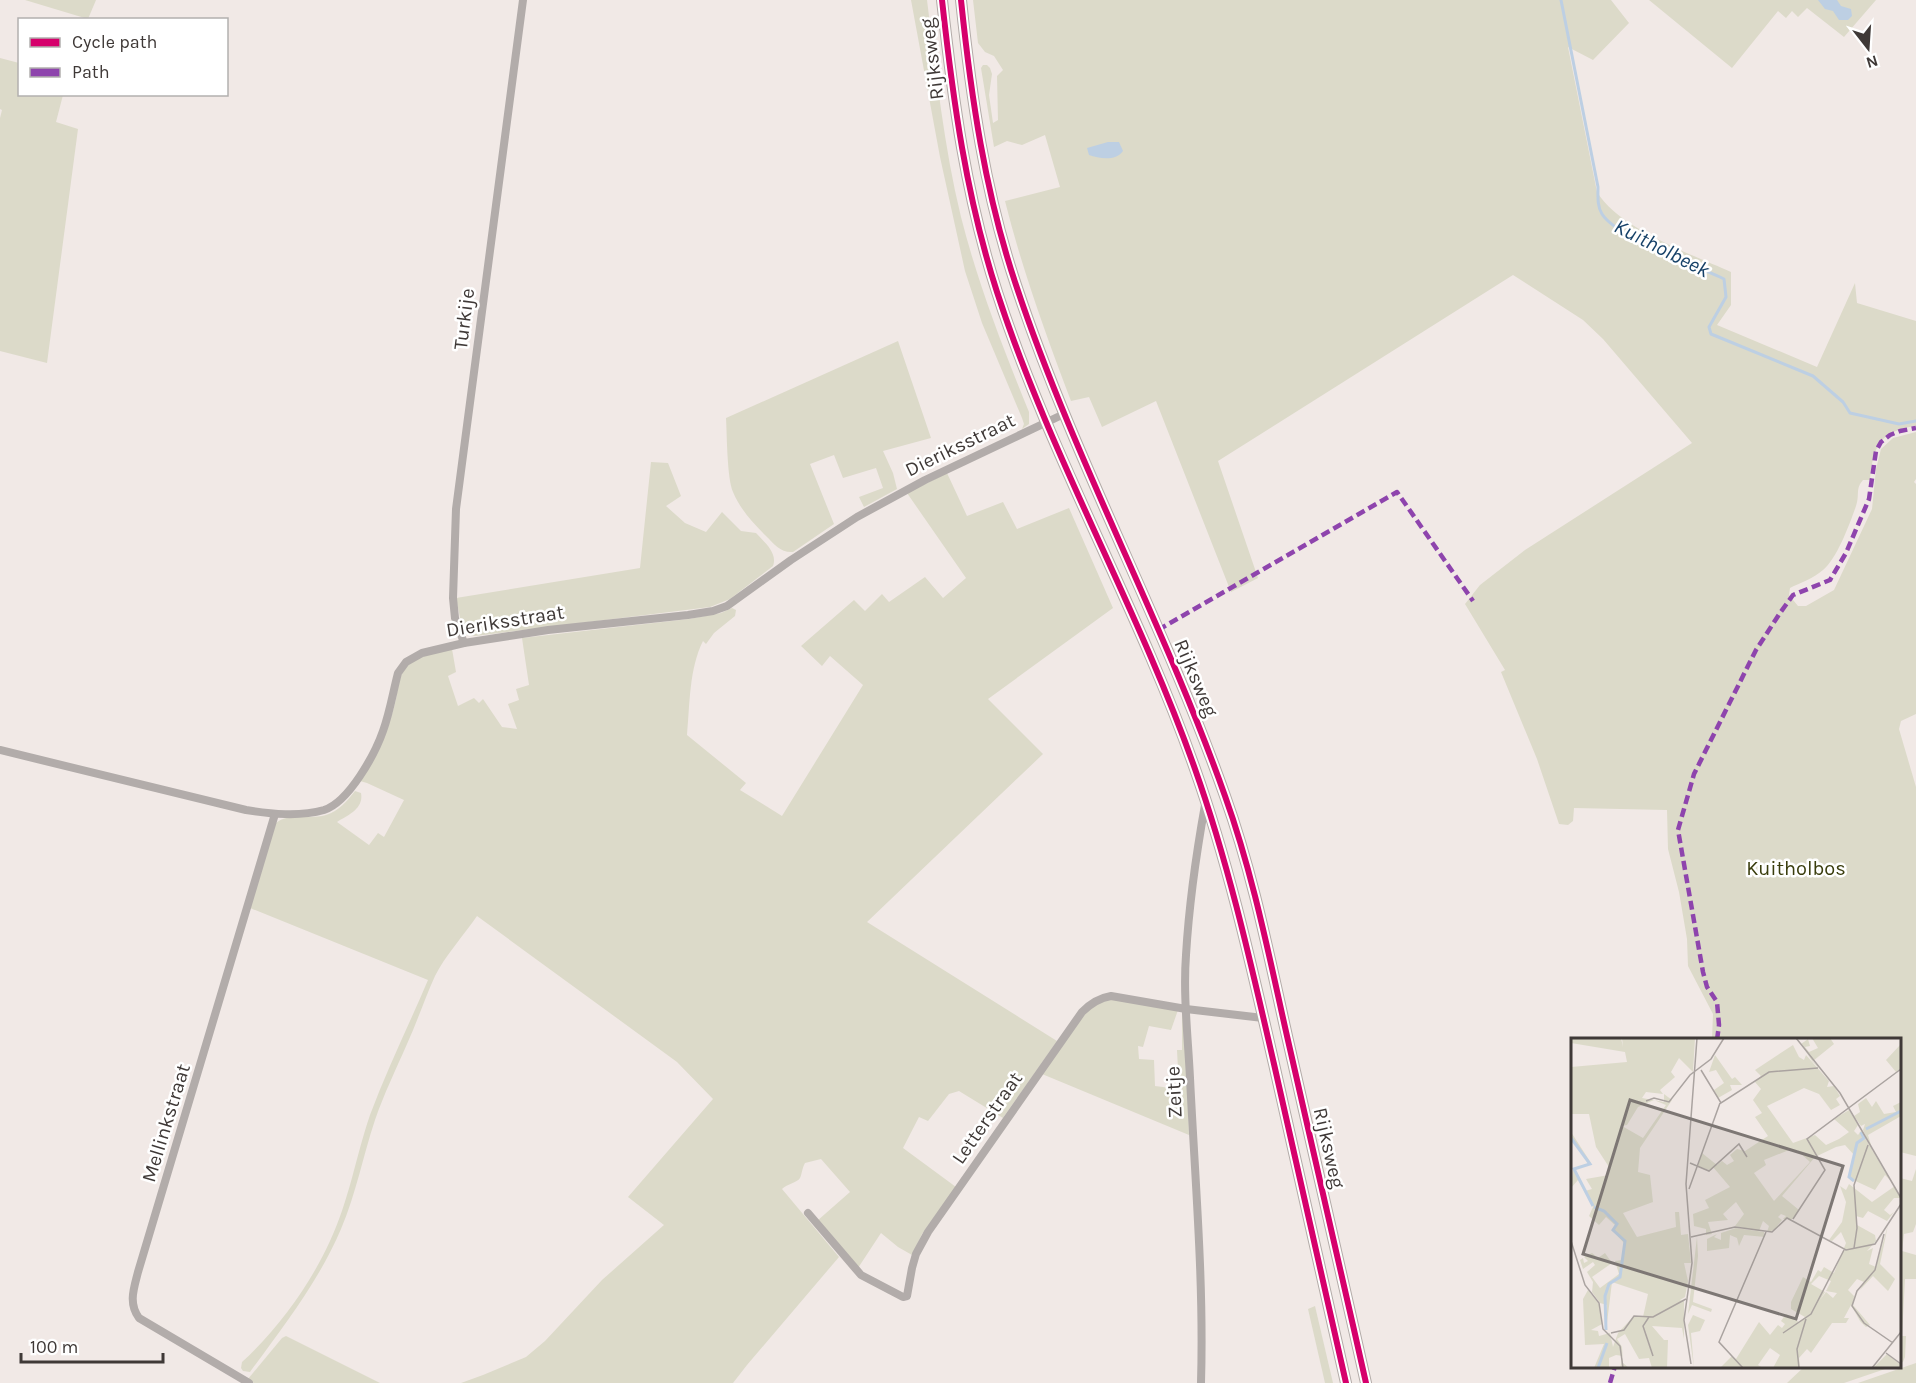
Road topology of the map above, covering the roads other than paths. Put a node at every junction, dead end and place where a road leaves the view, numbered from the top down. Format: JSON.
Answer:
{"nodes":[{"id":1,"x":523,"y":0,"type":"edge"},
{"id":2,"x":942,"y":0,"type":"edge"},
{"id":3,"x":961,"y":0,"type":"edge"},
{"id":4,"x":1064,"y":414,"type":"junction"},
{"id":5,"x":1046,"y":422,"type":"junction"},
{"id":6,"x":464,"y":643,"type":"junction"},
{"id":7,"x":0,"y":750,"type":"edge"},
{"id":8,"x":1206,"y":801,"type":"junction"},
{"id":9,"x":275,"y":814,"type":"junction"},
{"id":10,"x":1186,"y":1010,"type":"junction"},
{"id":11,"x":1263,"y":1018,"type":"junction"},
{"id":12,"x":808,"y":1213,"type":"dead end"},
{"id":13,"x":249,"y":1383,"type":"edge"},
{"id":14,"x":1201,"y":1383,"type":"edge"},
{"id":15,"x":1346,"y":1383,"type":"edge"},
{"id":16,"x":1366,"y":1383,"type":"edge"}],
"edges":[{"from":1,"to":6,"type":"street","name":"Turkije"},
{"from":2,"to":5,"type":"highway","name":"Rijksweg"},
{"from":3,"to":4,"type":"highway","name":"Rijksweg"},
{"from":4,"to":5,"type":"street","name":"Dieriksstraat"},
{"from":4,"to":16,"type":"highway","name":"Rijksweg"},
{"from":5,"to":6,"type":"street","name":"Dieriksstraat"},
{"from":5,"to":8,"type":"highway","name":"Rijksweg"},
{"from":6,"to":9,"type":"street","name":"Dieriksstraat"},
{"from":7,"to":9,"type":"street","name":"Dieriksstraat"},
{"from":8,"to":10,"type":"street","name":"Zeitje"},
{"from":8,"to":11,"type":"highway","name":"Rijksweg"},
{"from":9,"to":13,"type":"street","name":"Mellinkstraat"},
{"from":10,"to":11,"type":"street","name":"Letterstraat"},
{"from":10,"to":12,"type":"street","name":"Letterstraat"},
{"from":10,"to":14,"type":"street","name":"Zeitje"},
{"from":11,"to":15,"type":"highway","name":"Rijksweg"}]}
